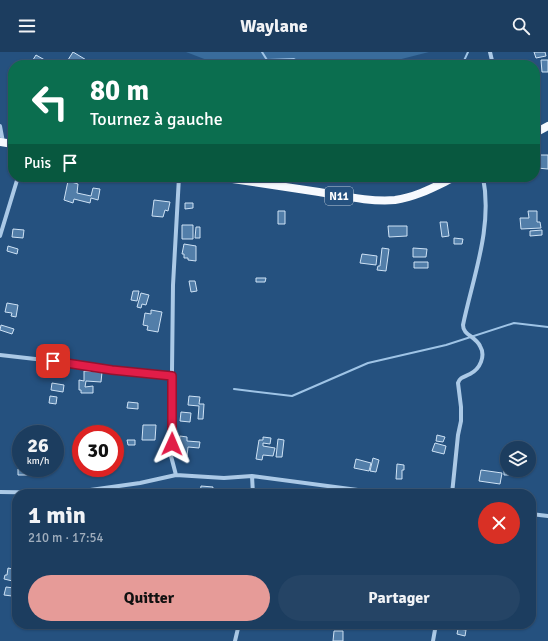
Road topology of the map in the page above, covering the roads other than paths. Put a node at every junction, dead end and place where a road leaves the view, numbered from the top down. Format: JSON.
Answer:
{"nodes":[{"id":1,"x":0,"y":126,"type":"edge"},
{"id":2,"x":1,"y":142,"type":"edge"},
{"id":3,"x":16,"y":182,"type":"edge"},
{"id":4,"x":178,"y":182,"type":"edge"},
{"id":5,"x":251,"y":182,"type":"edge"},
{"id":6,"x":444,"y":182,"type":"edge"},
{"id":7,"x":484,"y":182,"type":"edge"},
{"id":8,"x":0,"y":236,"type":"edge"},
{"id":9,"x":0,"y":356,"type":"edge"},
{"id":10,"x":172,"y":376,"type":"junction"},
{"id":11,"x":176,"y":475,"type":"junction"},
{"id":12,"x":252,"y":476,"type":"junction"},
{"id":13,"x":97,"y":489,"type":"edge"},
{"id":14,"x":252,"y":489,"type":"edge"},
{"id":15,"x":350,"y":489,"type":"edge"},
{"id":16,"x":452,"y":489,"type":"edge"},
{"id":17,"x":0,"y":492,"type":"edge"},
{"id":18,"x":12,"y":492,"type":"edge"},
{"id":19,"x":536,"y":515,"type":"edge"},
{"id":20,"x":548,"y":516,"type":"edge"},
{"id":21,"x":238,"y":629,"type":"edge"},
{"id":22,"x":435,"y":629,"type":"edge"},
{"id":23,"x":235,"y":641,"type":"edge"},
{"id":24,"x":433,"y":641,"type":"edge"}],
"edges":[{"from":1,"to":2,"type":"street"},
{"from":3,"to":8,"type":"street"},
{"from":4,"to":10,"type":"street"},
{"from":5,"to":6,"type":"highway","number":"N11"},
{"from":7,"to":16,"type":"street"},
{"from":9,"to":10,"type":"street"},
{"from":10,"to":11,"type":"street"},
{"from":11,"to":12,"type":"street"},
{"from":11,"to":13,"type":"street"},
{"from":12,"to":14,"type":"street"},
{"from":12,"to":15,"type":"street"},
{"from":17,"to":18,"type":"street"},
{"from":19,"to":20,"type":"street"},
{"from":21,"to":23,"type":"street"},
{"from":22,"to":24,"type":"street"}]}
